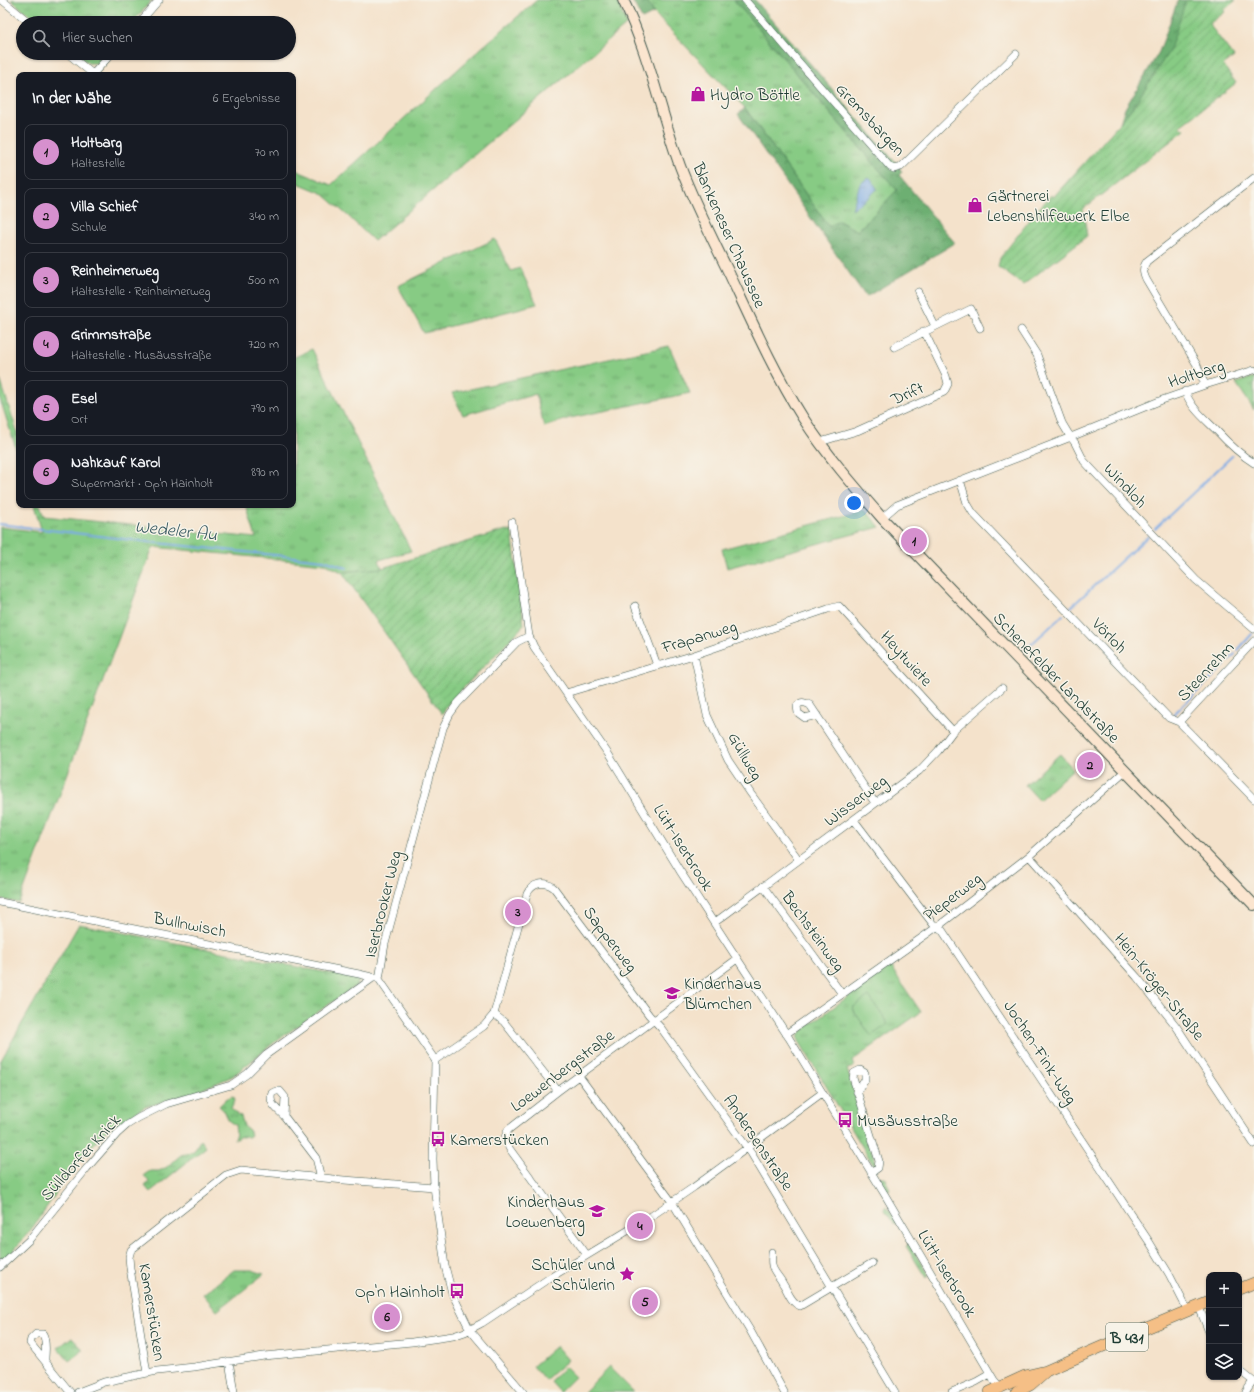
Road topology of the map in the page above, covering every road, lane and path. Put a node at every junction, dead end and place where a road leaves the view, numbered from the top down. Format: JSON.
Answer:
{"nodes":[{"id":1,"x":2,"y":0,"type":"edge"},
{"id":2,"x":159,"y":0,"type":"edge"},
{"id":3,"x":623,"y":0,"type":"edge"},
{"id":4,"x":745,"y":0,"type":"edge"},
{"id":5,"x":21,"y":16,"type":"edge"},
{"id":6,"x":145,"y":16,"type":"edge"},
{"id":7,"x":1016,"y":54,"type":"dead end"},
{"id":8,"x":76,"y":60,"type":"edge"},
{"id":9,"x":106,"y":60,"type":"edge"},
{"id":10,"x":91,"y":72,"type":"edge"},
{"id":11,"x":96,"y":72,"type":"edge"},
{"id":12,"x":1254,"y":178,"type":"edge"},
{"id":13,"x":918,"y":292,"type":"dead end"},
{"id":14,"x":935,"y":326,"type":"junction"},
{"id":15,"x":980,"y":328,"type":"dead end"},
{"id":16,"x":1021,"y":330,"type":"dead end"},
{"id":17,"x":924,"y":331,"type":"junction"},
{"id":18,"x":894,"y":347,"type":"dead end"},
{"id":19,"x":1254,"y":370,"type":"edge"},
{"id":20,"x":1205,"y":385,"type":"junction"},
{"id":21,"x":1185,"y":391,"type":"junction"},
{"id":22,"x":1071,"y":437,"type":"junction"},
{"id":23,"x":820,"y":442,"type":"junction"},
{"id":24,"x":1254,"y":463,"type":"edge"},
{"id":25,"x":839,"y":468,"type":"joint"},
{"id":26,"x":960,"y":480,"type":"junction"},
{"id":27,"x":882,"y":518,"type":"junction"},
{"id":28,"x":512,"y":522,"type":"dead end"},
{"id":29,"x":635,"y":606,"type":"dead end"},
{"id":30,"x":839,"y":606,"type":"joint"},
{"id":31,"x":1254,"y":628,"type":"edge"},
{"id":32,"x":529,"y":636,"type":"junction"},
{"id":33,"x":1254,"y":641,"type":"edge"},
{"id":34,"x":694,"y":655,"type":"junction"},
{"id":35,"x":657,"y":665,"type":"junction"},
{"id":36,"x":1002,"y":688,"type":"dead end"},
{"id":37,"x":566,"y":692,"type":"junction"},
{"id":38,"x":816,"y":715,"type":"dead end"},
{"id":39,"x":1179,"y":722,"type":"junction"},
{"id":40,"x":954,"y":731,"type":"junction"},
{"id":41,"x":1125,"y":770,"type":"junction"},
{"id":42,"x":1254,"y":799,"type":"edge"},
{"id":43,"x":875,"y":803,"type":"junction"},
{"id":44,"x":854,"y":820,"type":"junction"},
{"id":45,"x":1029,"y":856,"type":"junction"},
{"id":46,"x":799,"y":860,"type":"junction"},
{"id":47,"x":763,"y":886,"type":"junction"},
{"id":48,"x":0,"y":902,"type":"edge"},
{"id":49,"x":1254,"y":905,"type":"edge"},
{"id":50,"x":714,"y":923,"type":"junction"},
{"id":51,"x":937,"y":927,"type":"junction"},
{"id":52,"x":737,"y":959,"type":"junction"},
{"id":53,"x":376,"y":978,"type":"junction"},
{"id":54,"x":842,"y":994,"type":"junction"},
{"id":55,"x":494,"y":1014,"type":"junction"},
{"id":56,"x":654,"y":1020,"type":"junction"},
{"id":57,"x":786,"y":1034,"type":"junction"},
{"id":58,"x":435,"y":1060,"type":"junction"},
{"id":59,"x":579,"y":1076,"type":"junction"},
{"id":60,"x":558,"y":1091,"type":"junction"},
{"id":61,"x":857,"y":1092,"type":"dead end"},
{"id":62,"x":822,"y":1093,"type":"junction"},
{"id":63,"x":284,"y":1116,"type":"dead end"},
{"id":64,"x":1254,"y":1144,"type":"edge"},
{"id":65,"x":748,"y":1148,"type":"junction"},
{"id":66,"x":871,"y":1173,"type":"junction"},
{"id":67,"x":321,"y":1178,"type":"junction"},
{"id":68,"x":434,"y":1187,"type":"junction"},
{"id":69,"x":672,"y":1202,"type":"junction"},
{"id":70,"x":772,"y":1252,"type":"dead end"},
{"id":71,"x":587,"y":1256,"type":"junction"},
{"id":72,"x":872,"y":1263,"type":"dead end"},
{"id":73,"x":0,"y":1267,"type":"edge"},
{"id":74,"x":1254,"y":1283,"type":"edge"},
{"id":75,"x":832,"y":1287,"type":"junction"},
{"id":76,"x":1242,"y":1288,"type":"edge"},
{"id":77,"x":1204,"y":1304,"type":"edge"},
{"id":78,"x":1188,"y":1312,"type":"junction"},
{"id":79,"x":1206,"y":1315,"type":"edge"},
{"id":80,"x":470,"y":1330,"type":"junction"},
{"id":81,"x":45,"y":1359,"type":"dead end"},
{"id":82,"x":229,"y":1362,"type":"junction"},
{"id":83,"x":1046,"y":1371,"type":"junction"},
{"id":84,"x":1242,"y":1372,"type":"edge"},
{"id":85,"x":147,"y":1373,"type":"junction"},
{"id":86,"x":990,"y":1374,"type":"junction"},
{"id":87,"x":1254,"y":1381,"type":"edge"},
{"id":88,"x":995,"y":1390,"type":"edge"},
{"id":89,"x":70,"y":1392,"type":"edge"},
{"id":90,"x":78,"y":1392,"type":"edge"},
{"id":91,"x":234,"y":1392,"type":"edge"},
{"id":92,"x":523,"y":1392,"type":"edge"},
{"id":93,"x":784,"y":1392,"type":"edge"},
{"id":94,"x":895,"y":1392,"type":"edge"},
{"id":95,"x":952,"y":1392,"type":"edge"},
{"id":96,"x":1017,"y":1392,"type":"edge"},
{"id":97,"x":1246,"y":1392,"type":"edge"}],
"edges":[{"from":1,"to":5,"type":"street"},
{"from":2,"to":6,"type":"street"},
{"from":3,"to":23,"type":"main road","name":"Blankeneser Chaussee"},
{"from":4,"to":7,"type":"street","name":"Gremsbargen"},
{"from":8,"to":10,"type":"street"},
{"from":9,"to":11,"type":"street"},
{"from":12,"to":20,"type":"street"},
{"from":13,"to":14,"type":"street"},
{"from":14,"to":15,"type":"street"},
{"from":14,"to":17,"type":"street"},
{"from":16,"to":22,"type":"street","name":"Windloh"},
{"from":17,"to":18,"type":"street"},
{"from":17,"to":23,"type":"street","name":"Drift"},
{"from":19,"to":20,"type":"street","name":"Holtbarg"},
{"from":20,"to":21,"type":"street","name":"Holtbarg"},
{"from":21,"to":22,"type":"street","name":"Holtbarg"},
{"from":21,"to":24,"type":"street"},
{"from":22,"to":26,"type":"street","name":"Holtbarg"},
{"from":22,"to":31,"type":"street","name":"Windloh"},
{"from":23,"to":25,"type":"main road","name":"Blankeneser Chaussee"},
{"from":25,"to":27,"type":"main road","name":"Schenefelder Landstraße"},
{"from":26,"to":27,"type":"street","name":"Holtbarg"},
{"from":26,"to":39,"type":"street","name":"Vörloh"},
{"from":27,"to":41,"type":"main road","name":"Schenefelder Landstraße"},
{"from":28,"to":32,"type":"street","name":"Lütt-Iserbrook"},
{"from":29,"to":35,"type":"street"},
{"from":30,"to":34,"type":"street","name":"Frapanweg"},
{"from":30,"to":40,"type":"street","name":"Heytwiete"},
{"from":32,"to":37,"type":"street","name":"Lütt-Iserbrook"},
{"from":32,"to":53,"type":"street","name":"Iserbrooker Weg"},
{"from":33,"to":39,"type":"street","name":"Steenrehm"},
{"from":34,"to":35,"type":"street","name":"Frapanweg"},
{"from":34,"to":46,"type":"street","name":"Güllweg"},
{"from":35,"to":37,"type":"street","name":"Frapanweg"},
{"from":36,"to":40,"type":"street","name":"Wisserweg"},
{"from":37,"to":50,"type":"street","name":"Lütt-Iserbrook"},
{"from":38,"to":43,"type":"street"},
{"from":39,"to":42,"type":"street","name":"Vörloh"},
{"from":40,"to":43,"type":"street","name":"Wisserweg"},
{"from":41,"to":45,"type":"street","name":"Pieperweg"},
{"from":41,"to":49,"type":"main road","name":"Schenefelder Landstraße"},
{"from":43,"to":44,"type":"street","name":"Wisserweg"},
{"from":44,"to":46,"type":"street","name":"Wisserweg"},
{"from":44,"to":51,"type":"street","name":"Jochen-Fink-Weg"},
{"from":45,"to":51,"type":"street","name":"Pieperweg"},
{"from":45,"to":64,"type":"street","name":"Hein-Kröger-Straße"},
{"from":46,"to":47,"type":"street","name":"Wisserweg"},
{"from":47,"to":50,"type":"street","name":"Wisserweg"},
{"from":47,"to":54,"type":"street","name":"Bechsteinweg"},
{"from":48,"to":53,"type":"street","name":"Bullnwisch"},
{"from":50,"to":52,"type":"street","name":"Lütt-Iserbrook"},
{"from":51,"to":54,"type":"street","name":"Pieperweg"},
{"from":51,"to":78,"type":"street","name":"Jochen-Fink-Weg"},
{"from":52,"to":56,"type":"street","name":"Loewenbergstraße"},
{"from":52,"to":57,"type":"street","name":"Lütt-Iserbrook"},
{"from":53,"to":58,"type":"street","name":"Iserbrooker Weg"},
{"from":53,"to":73,"type":"street","name":"Sülldorfer Knick"},
{"from":54,"to":57,"type":"street","name":"Pieperweg"},
{"from":55,"to":56,"type":"street","name":"Sapperweg"},
{"from":55,"to":58,"type":"street"},
{"from":55,"to":60,"type":"street"},
{"from":56,"to":59,"type":"street","name":"Loewenbergstraße"},
{"from":56,"to":65,"type":"street","name":"Andersenstraße"},
{"from":57,"to":62,"type":"street","name":"Lütt-Iserbrook"},
{"from":58,"to":68,"type":"street"},
{"from":59,"to":60,"type":"street","name":"Loewenbergstraße"},
{"from":59,"to":69,"type":"street"},
{"from":60,"to":71,"type":"street","name":"Loewenbergstraße"},
{"from":61,"to":66,"type":"street"},
{"from":62,"to":65,"type":"street"},
{"from":62,"to":66,"type":"street","name":"Lütt-Iserbrook"},
{"from":63,"to":67,"type":"street"},
{"from":65,"to":69,"type":"street"},
{"from":65,"to":75,"type":"street","name":"Andersenstraße"},
{"from":66,"to":86,"type":"street","name":"Lütt-Iserbrook"},
{"from":67,"to":68,"type":"street","name":"Kamerstücken"},
{"from":67,"to":85,"type":"street","name":"Kamerstücken"},
{"from":68,"to":80,"type":"street"},
{"from":69,"to":71,"type":"street"},
{"from":69,"to":93,"type":"street"},
{"from":70,"to":75,"type":"street"},
{"from":71,"to":80,"type":"street"},
{"from":72,"to":75,"type":"street"},
{"from":74,"to":76,"type":"main road"},
{"from":75,"to":94,"type":"street","name":"Andersenstraße"},
{"from":77,"to":78,"type":"main road","number":"B 431"},
{"from":77,"to":79,"type":"street"},
{"from":78,"to":83,"type":"main road","number":"B 431"},
{"from":80,"to":82,"type":"street"},
{"from":80,"to":92,"type":"street"},
{"from":81,"to":89,"type":"street"},
{"from":82,"to":85,"type":"street"},
{"from":82,"to":91,"type":"street"},
{"from":83,"to":88,"type":"main road","number":"B 431"},
{"from":83,"to":96,"type":"main road","number":"B 431"},
{"from":84,"to":87,"type":"street"},
{"from":85,"to":90,"type":"street"},
{"from":86,"to":88,"type":"street","name":"Lütt-Iserbrook"},
{"from":86,"to":95,"type":"street"},
{"from":87,"to":97,"type":"street"}]}
